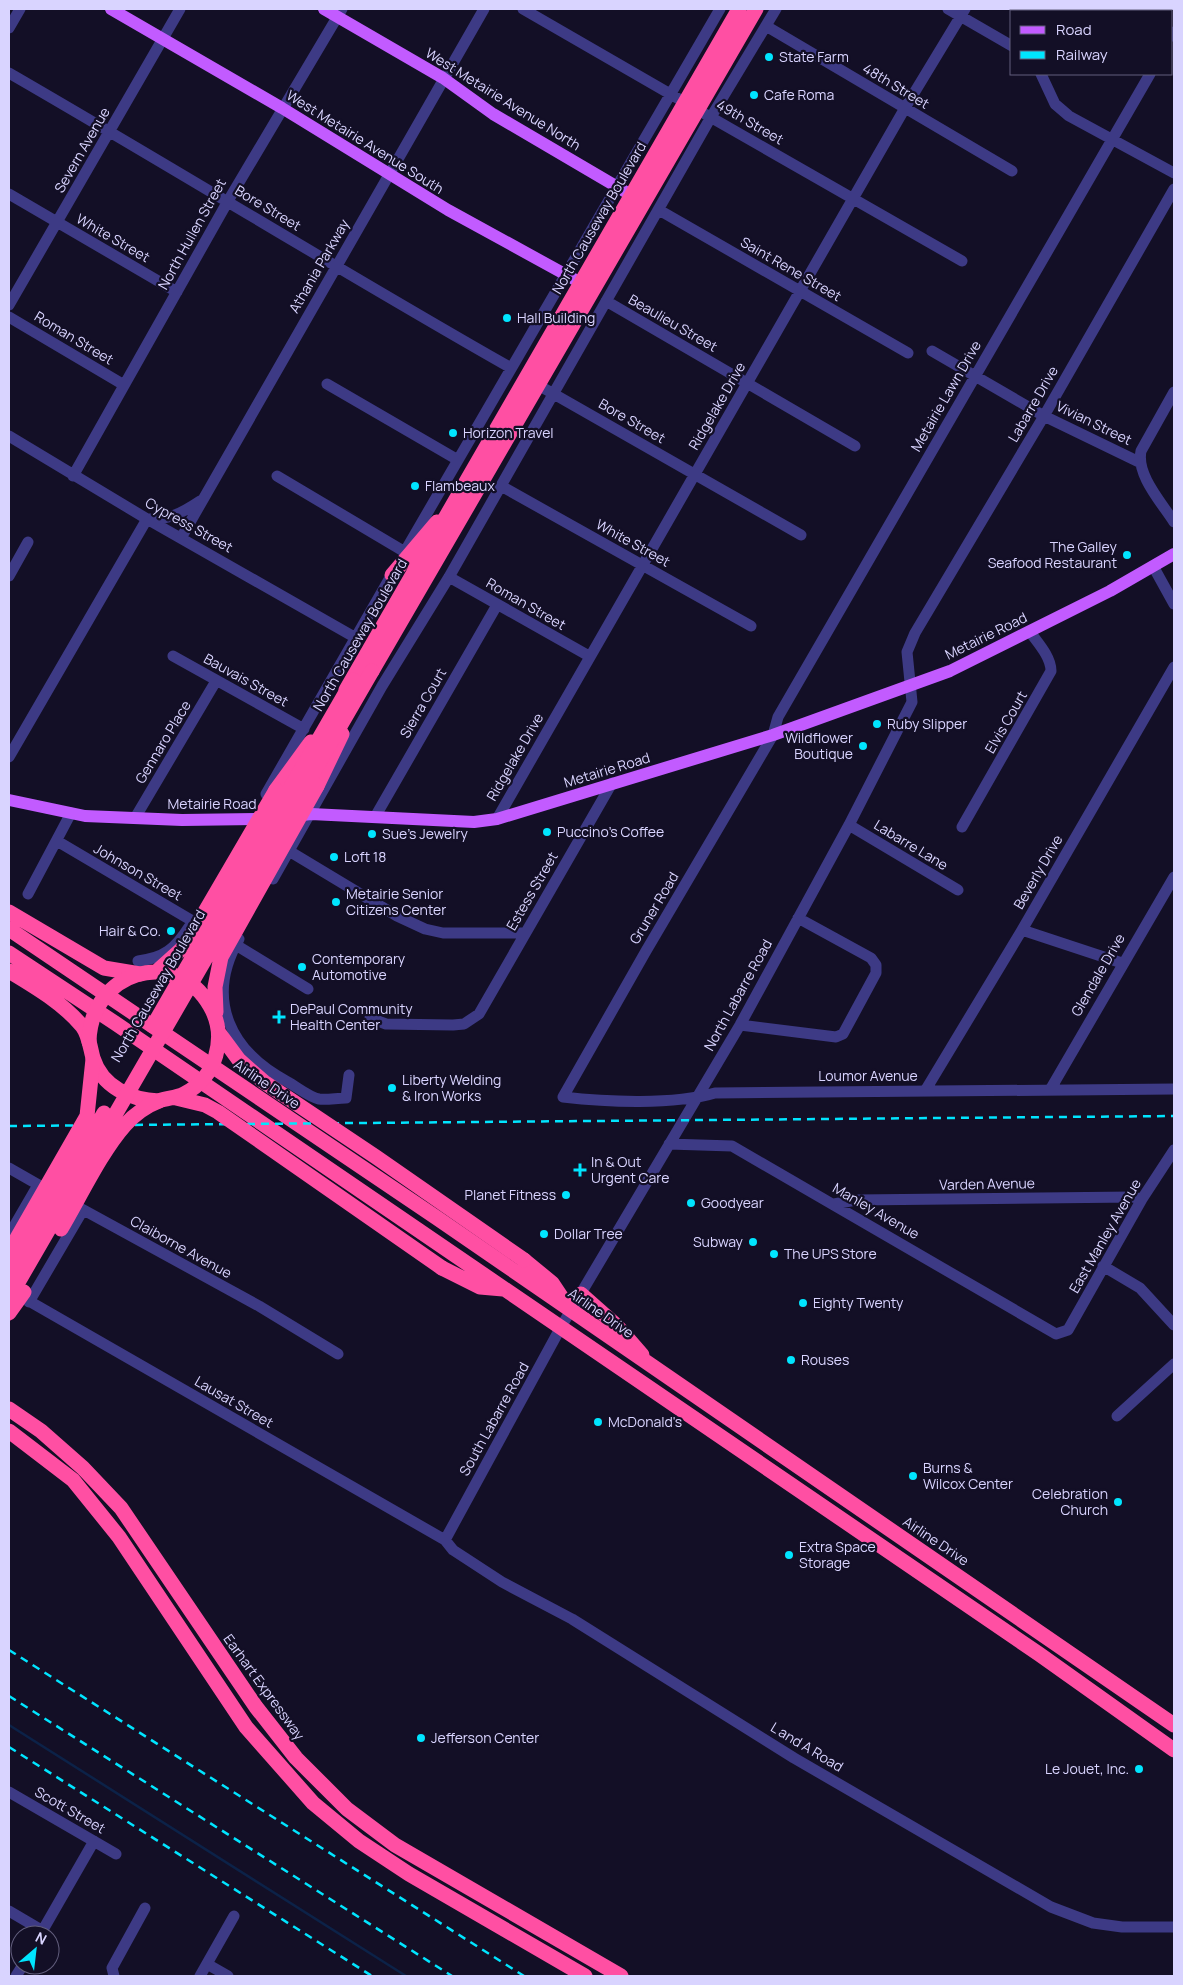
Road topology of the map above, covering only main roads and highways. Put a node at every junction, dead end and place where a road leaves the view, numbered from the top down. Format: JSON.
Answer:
{"nodes":[{"id":1,"x":112,"y":9,"type":"edge"},
{"id":2,"x":324,"y":9,"type":"edge"},
{"id":3,"x":739,"y":9,"type":"edge"},
{"id":4,"x":756,"y":9,"type":"edge"},
{"id":5,"x":340,"y":13,"type":"edge"},
{"id":6,"x":691,"y":106,"type":"junction"},
{"id":7,"x":631,"y":195,"type":"junction"},
{"id":8,"x":625,"y":234,"type":"junction"},
{"id":9,"x":604,"y":271,"type":"junction"},
{"id":10,"x":581,"y":283,"type":"junction"},
{"id":11,"x":532,"y":382,"type":"junction"},
{"id":12,"x":451,"y":509,"type":"junction"},
{"id":13,"x":1174,"y":554,"type":"edge"},
{"id":14,"x":392,"y":575,"type":"road end"},
{"id":15,"x":367,"y":667,"type":"junction"},
{"id":16,"x":358,"y":683,"type":"junction"},
{"id":17,"x":9,"y":800,"type":"edge"},
{"id":18,"x":9,"y":912,"type":"edge"},
{"id":19,"x":9,"y":929,"type":"edge"},
{"id":20,"x":9,"y":953,"type":"edge"},
{"id":21,"x":139,"y":968,"type":"junction"},
{"id":22,"x":9,"y":971,"type":"edge"},
{"id":23,"x":156,"y":972,"type":"junction"},
{"id":24,"x":218,"y":1027,"type":"junction"},
{"id":25,"x":89,"y":1042,"type":"junction"},
{"id":26,"x":93,"y":1059,"type":"junction"},
{"id":27,"x":176,"y":1098,"type":"junction"},
{"id":28,"x":159,"y":1101,"type":"junction"},
{"id":29,"x":9,"y":1252,"type":"edge"},
{"id":30,"x":9,"y":1276,"type":"edge"},
{"id":31,"x":503,"y":1289,"type":"junction"},
{"id":32,"x":581,"y":1294,"type":"road end"},
{"id":33,"x":9,"y":1298,"type":"edge"},
{"id":34,"x":570,"y":1312,"type":"junction"},
{"id":35,"x":9,"y":1313,"type":"edge"},
{"id":36,"x":648,"y":1365,"type":"junction"},
{"id":37,"x":9,"y":1408,"type":"edge"},
{"id":38,"x":9,"y":1431,"type":"edge"},
{"id":39,"x":719,"y":1437,"type":"junction"},
{"id":40,"x":778,"y":1453,"type":"junction"},
{"id":41,"x":1003,"y":1606,"type":"junction"},
{"id":42,"x":992,"y":1623,"type":"junction"},
{"id":43,"x":1174,"y":1725,"type":"edge"},
{"id":44,"x":1174,"y":1750,"type":"edge"},
{"id":45,"x":585,"y":1976,"type":"edge"},
{"id":46,"x":621,"y":1976,"type":"edge"}],
"edges":[{"from":1,"to":10,"type":"main road","name":"West Metairie Avenue South"},
{"from":2,"to":5,"type":"main road","name":"West Metairie Avenue North"},
{"from":3,"to":6,"type":"highway","name":"North Causeway Boulevard"},
{"from":4,"to":6,"type":"highway","name":"North Causeway Boulevard"},
{"from":5,"to":7,"type":"main road","name":"West Metairie Avenue North"},
{"from":6,"to":7,"type":"highway","name":"North Causeway Boulevard"},
{"from":6,"to":8,"type":"highway","name":"North Causeway Boulevard"},
{"from":7,"to":8,"type":"main road"},
{"from":7,"to":10,"type":"highway","name":"North Causeway Boulevard"},
{"from":8,"to":9,"type":"highway","name":"North Causeway Boulevard"},
{"from":9,"to":10,"type":"main road"},
{"from":9,"to":11,"type":"highway","name":"North Causeway Boulevard"},
{"from":10,"to":11,"type":"highway","name":"North Causeway Boulevard"},
{"from":11,"to":12,"type":"highway","name":"North Causeway Boulevard"},
{"from":11,"to":15,"type":"highway","name":"North Causeway Boulevard"},
{"from":12,"to":14,"type":"highway"},
{"from":12,"to":15,"type":"highway","name":"North Causeway Boulevard"},
{"from":13,"to":17,"type":"main road","name":"Metairie Road"},
{"from":15,"to":16,"type":"highway","name":"North Causeway Boulevard"},
{"from":16,"to":23,"type":"highway","bridge":true},
{"from":16,"to":24,"type":"highway","bridge":true},
{"from":16,"to":30,"type":"highway","name":"North Causeway Boulevard","bridge":true},
{"from":16,"to":33,"type":"highway","name":"North Causeway Boulevard","bridge":true},
{"from":18,"to":21,"type":"highway"},
{"from":19,"to":34,"type":"highway","name":"Airline Drive"},
{"from":20,"to":31,"type":"highway"},
{"from":21,"to":23,"type":"highway","bridge":true},
{"from":21,"to":25,"type":"highway","bridge":true},
{"from":22,"to":25,"type":"highway"},
{"from":23,"to":24,"type":"highway","bridge":true},
{"from":24,"to":27,"type":"highway","bridge":true},
{"from":24,"to":34,"type":"highway","bridge":true},
{"from":25,"to":26,"type":"highway"},
{"from":26,"to":28,"type":"highway","bridge":true},
{"from":26,"to":29,"type":"highway","bridge":true},
{"from":27,"to":28,"type":"highway","bridge":true},
{"from":27,"to":31,"type":"highway","bridge":true},
{"from":28,"to":35,"type":"highway","bridge":true},
{"from":31,"to":39,"type":"highway"},
{"from":32,"to":36,"type":"highway"},
{"from":34,"to":36,"type":"highway","name":"Airline Drive"},
{"from":36,"to":40,"type":"highway","name":"Airline Drive"},
{"from":37,"to":46,"type":"highway","name":"Earhart Expressway"},
{"from":38,"to":45,"type":"highway"},
{"from":39,"to":40,"type":"highway"},
{"from":39,"to":42,"type":"highway"},
{"from":40,"to":41,"type":"highway","name":"Airline Drive"},
{"from":41,"to":42,"type":"highway"},
{"from":41,"to":43,"type":"highway","name":"Airline Drive"},
{"from":42,"to":44,"type":"highway"}]}
